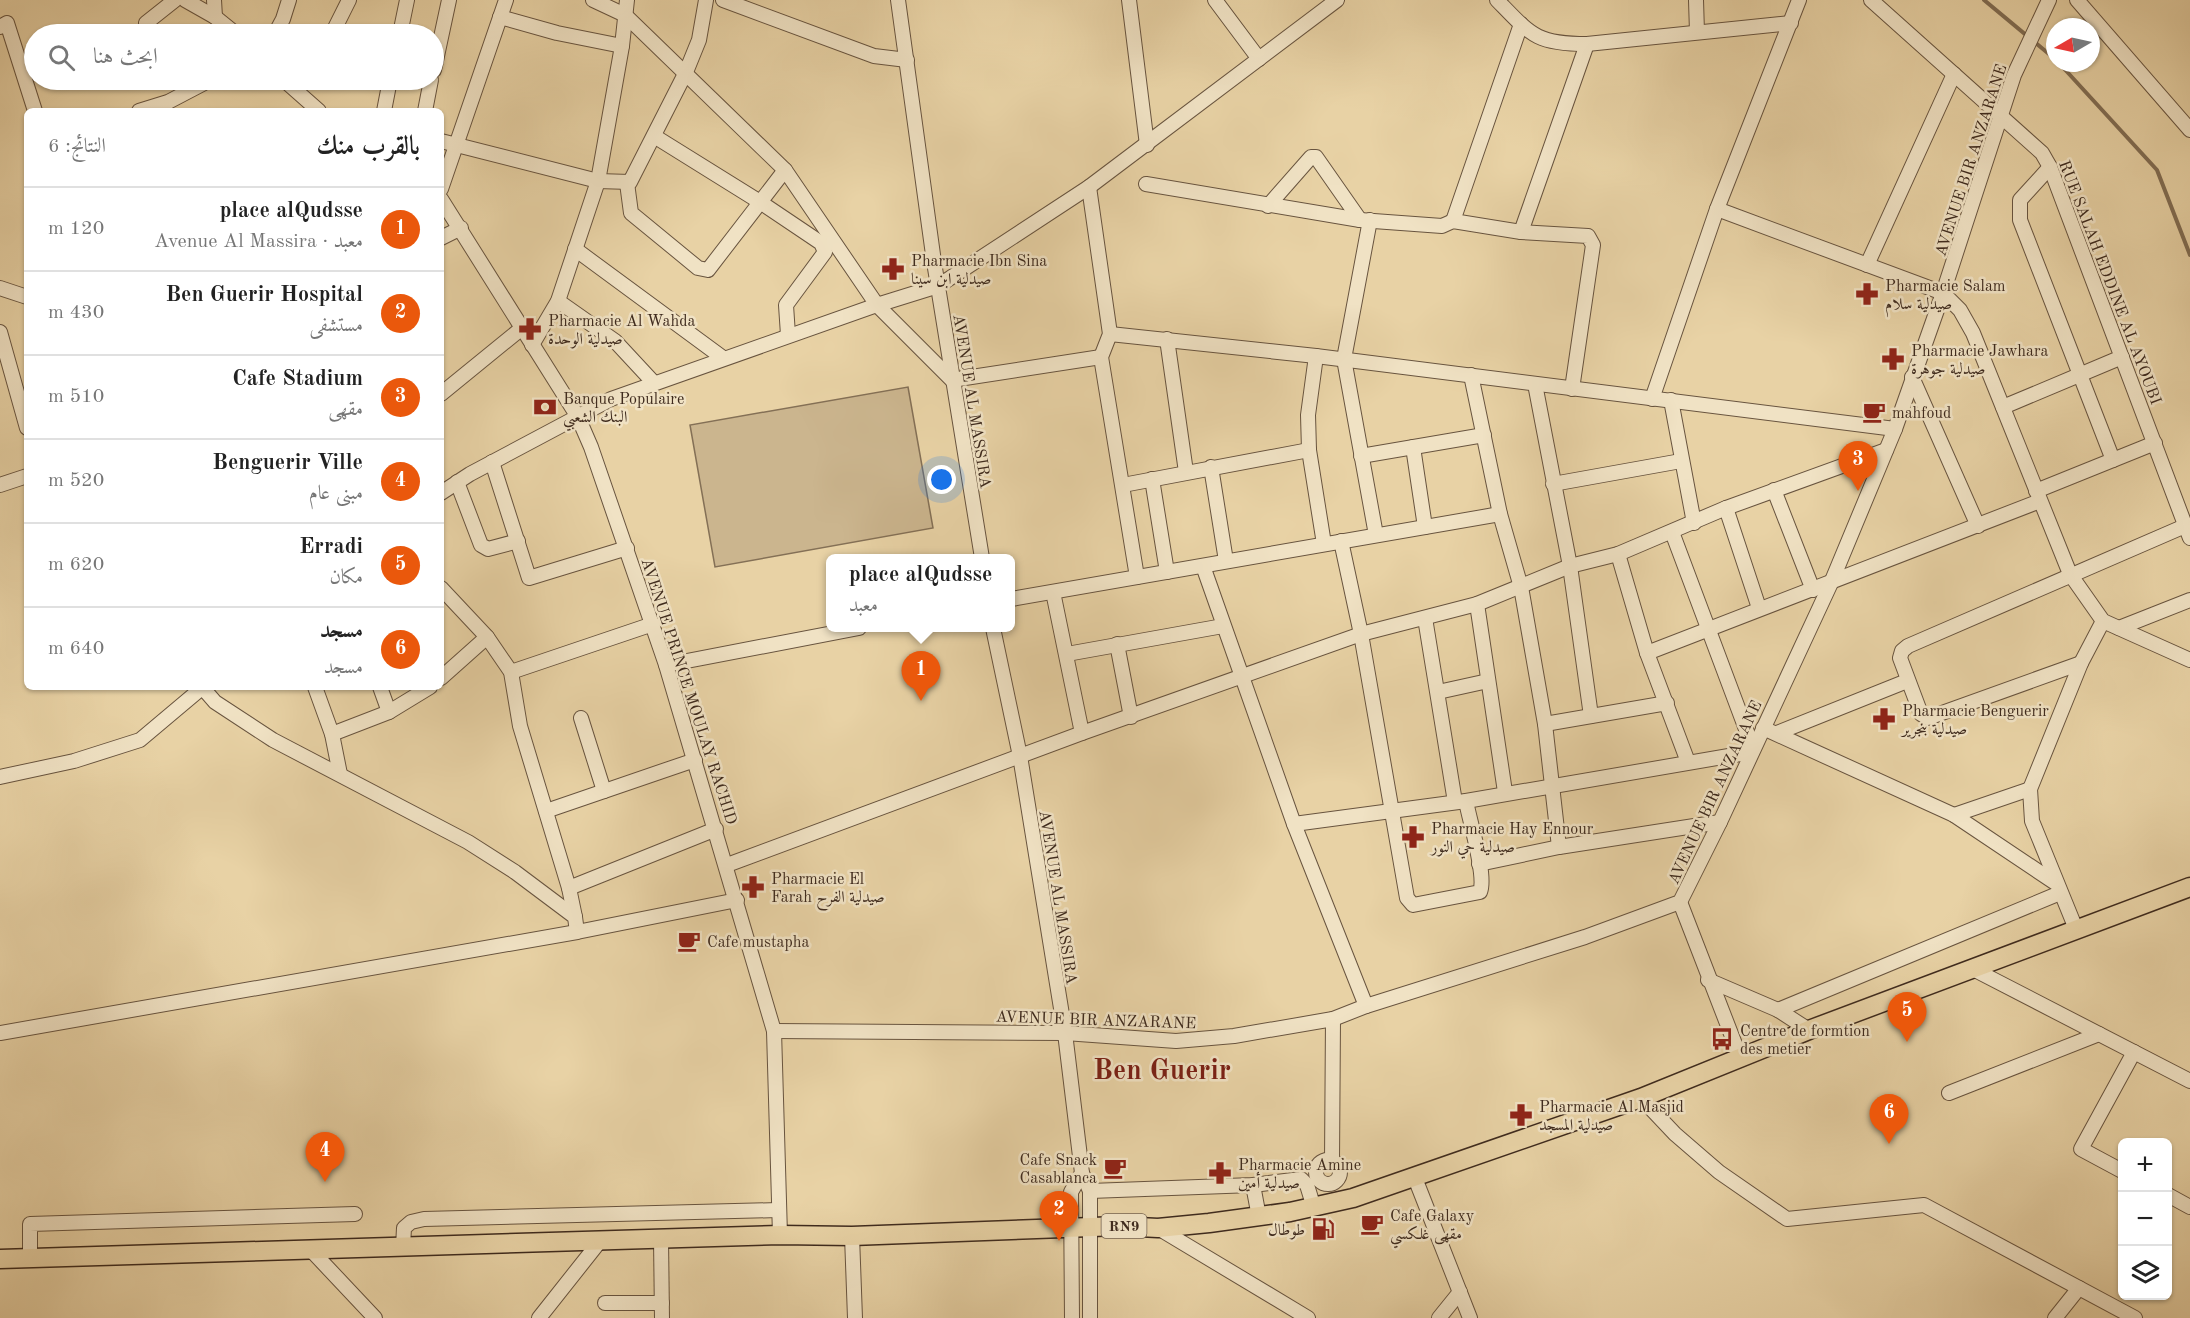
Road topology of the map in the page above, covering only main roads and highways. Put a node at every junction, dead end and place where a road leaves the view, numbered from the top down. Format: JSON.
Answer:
{"nodes":[{"id":1,"x":2190,"y":887,"type":"edge"},
{"id":2,"x":0,"y":1259,"type":"edge"}],
"edges":[{"from":1,"to":2,"type":"main road","number":"RN9"}]}
